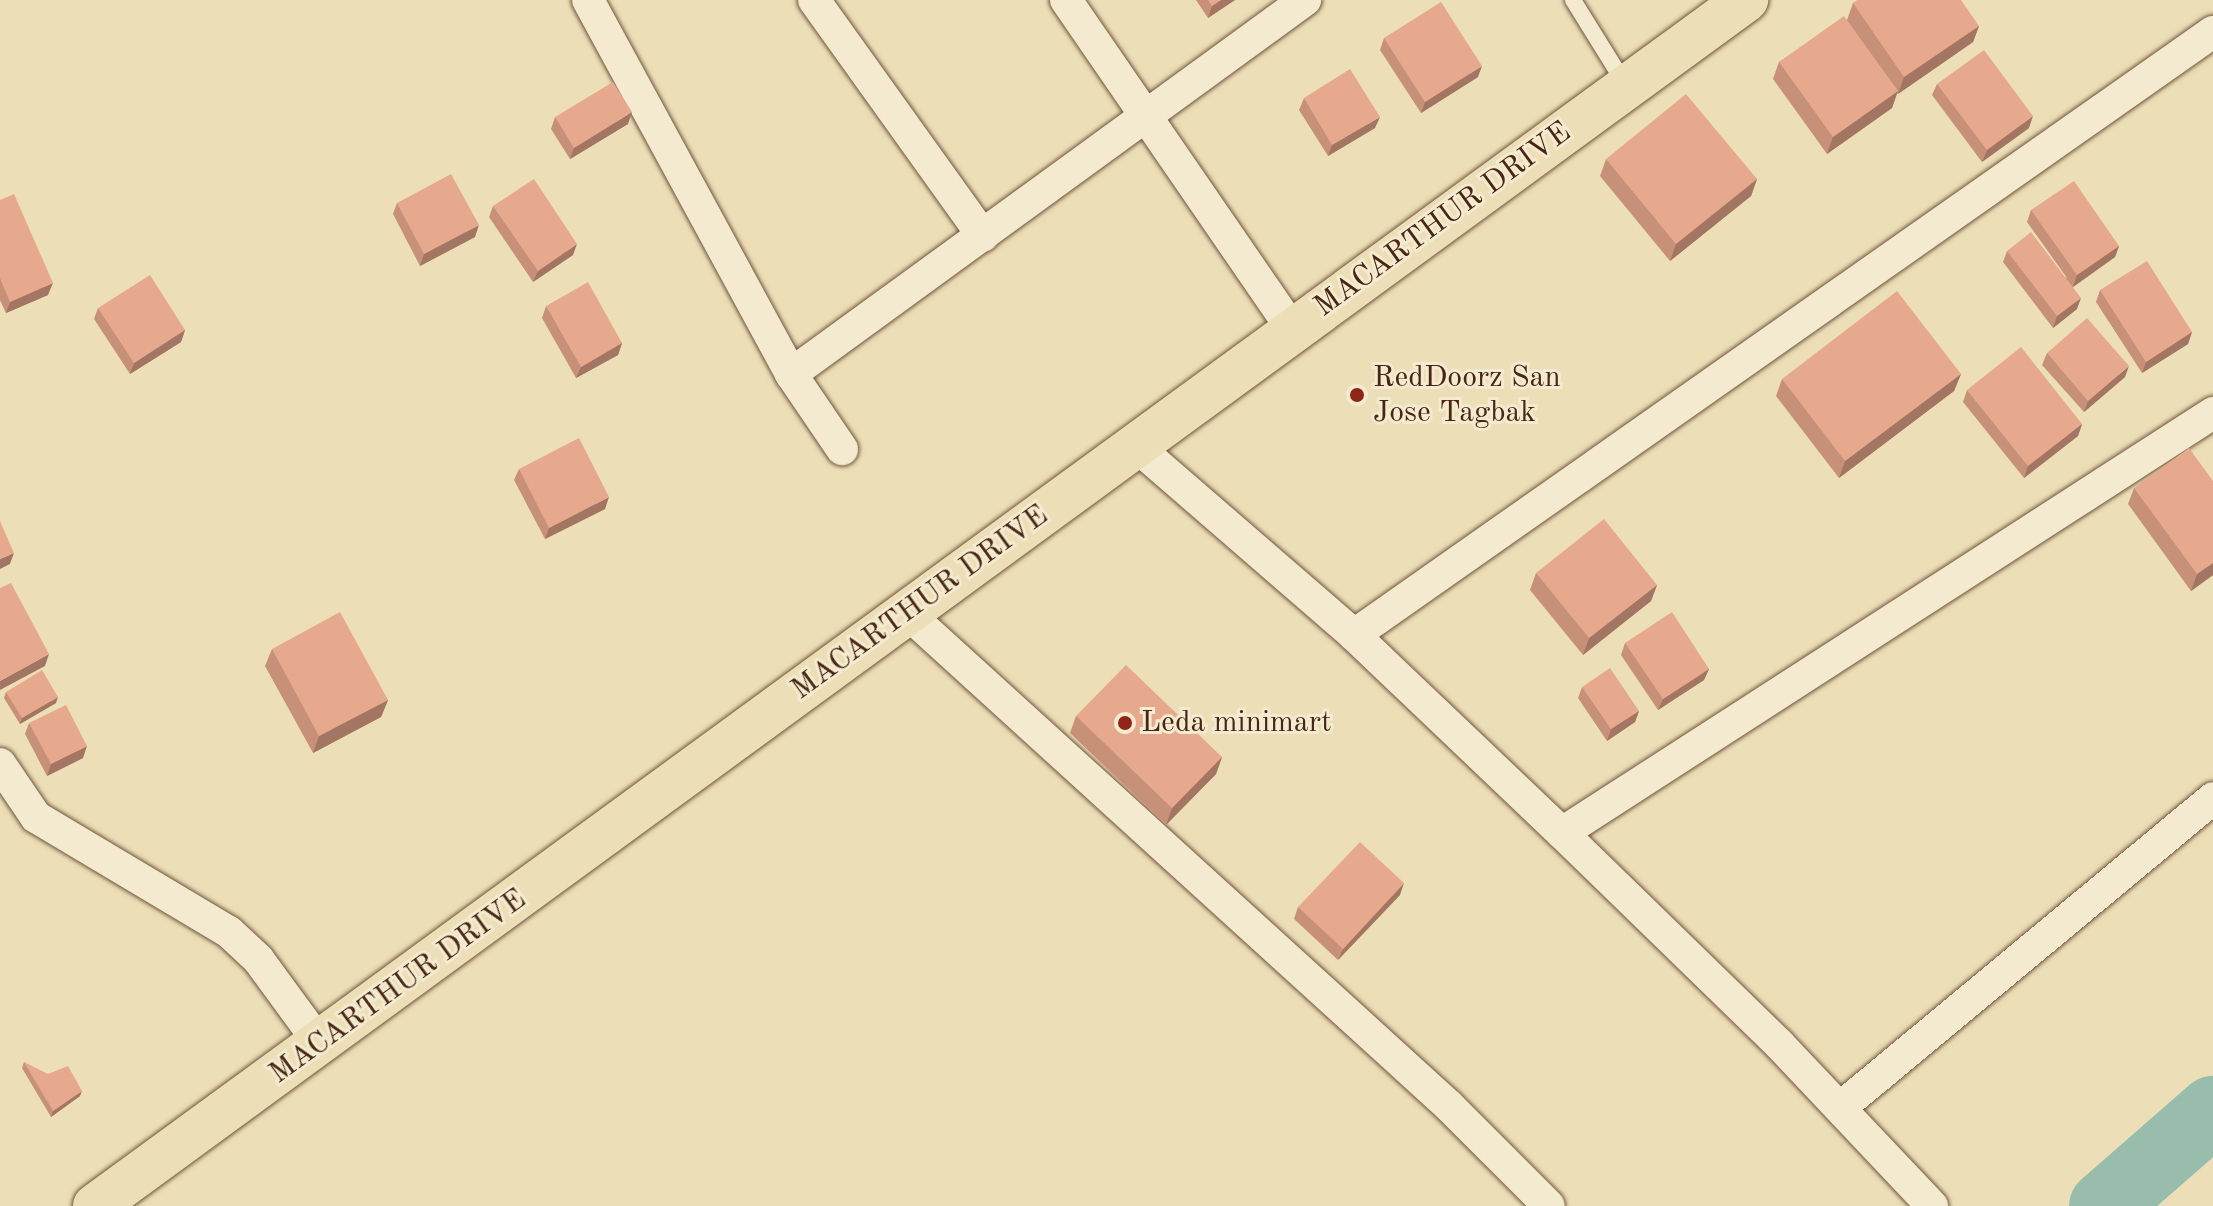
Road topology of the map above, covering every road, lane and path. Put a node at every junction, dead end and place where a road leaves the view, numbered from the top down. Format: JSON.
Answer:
{"nodes":[{"id":1,"x":588,"y":0,"type":"edge"},
{"id":2,"x":814,"y":0,"type":"edge"},
{"id":3,"x":1066,"y":0,"type":"edge"},
{"id":4,"x":1304,"y":0,"type":"edge"},
{"id":5,"x":1573,"y":0,"type":"edge"},
{"id":6,"x":1746,"y":0,"type":"edge"},
{"id":7,"x":2213,"y":32,"type":"edge"},
{"id":8,"x":1627,"y":87,"type":"junction"},
{"id":9,"x":1149,"y":117,"type":"junction"},
{"id":10,"x":983,"y":236,"type":"junction"},
{"id":11,"x":1292,"y":329,"type":"junction"},
{"id":12,"x":791,"y":374,"type":"junction"},
{"id":13,"x":2213,"y":413,"type":"edge"},
{"id":14,"x":1136,"y":446,"type":"junction"},
{"id":15,"x":842,"y":449,"type":"dead end"},
{"id":16,"x":906,"y":612,"type":"junction"},
{"id":17,"x":1354,"y":635,"type":"junction"},
{"id":18,"x":0,"y":764,"type":"edge"},
{"id":19,"x":2213,"y":798,"type":"edge"},
{"id":20,"x":1562,"y":833,"type":"junction"},
{"id":21,"x":321,"y":1045,"type":"junction"},
{"id":22,"x":1840,"y":1108,"type":"junction"},
{"id":23,"x":95,"y":1206,"type":"edge"},
{"id":24,"x":1549,"y":1206,"type":"edge"},
{"id":25,"x":1932,"y":1206,"type":"edge"}],
"edges":[{"from":1,"to":12,"type":"street"},
{"from":2,"to":10,"type":"street"},
{"from":3,"to":9,"type":"street"},
{"from":4,"to":9,"type":"street"},
{"from":5,"to":8,"type":"lane"},
{"from":6,"to":8,"type":"main road","name":"MACARTHUR DRIVE"},
{"from":7,"to":17,"type":"street"},
{"from":8,"to":11,"type":"main road","name":"MACARTHUR DRIVE"},
{"from":9,"to":10,"type":"street"},
{"from":9,"to":11,"type":"street"},
{"from":10,"to":12,"type":"street"},
{"from":11,"to":14,"type":"main road","name":"MACARTHUR DRIVE"},
{"from":12,"to":15,"type":"street"},
{"from":13,"to":20,"type":"street"},
{"from":14,"to":16,"type":"main road","name":"MACARTHUR DRIVE"},
{"from":14,"to":17,"type":"street"},
{"from":16,"to":21,"type":"main road","name":"MACARTHUR DRIVE"},
{"from":16,"to":24,"type":"street"},
{"from":17,"to":20,"type":"street"},
{"from":18,"to":21,"type":"street"},
{"from":19,"to":22,"type":"street"},
{"from":20,"to":22,"type":"street"},
{"from":21,"to":23,"type":"main road","name":"MACARTHUR DRIVE"},
{"from":22,"to":25,"type":"street"}]}
